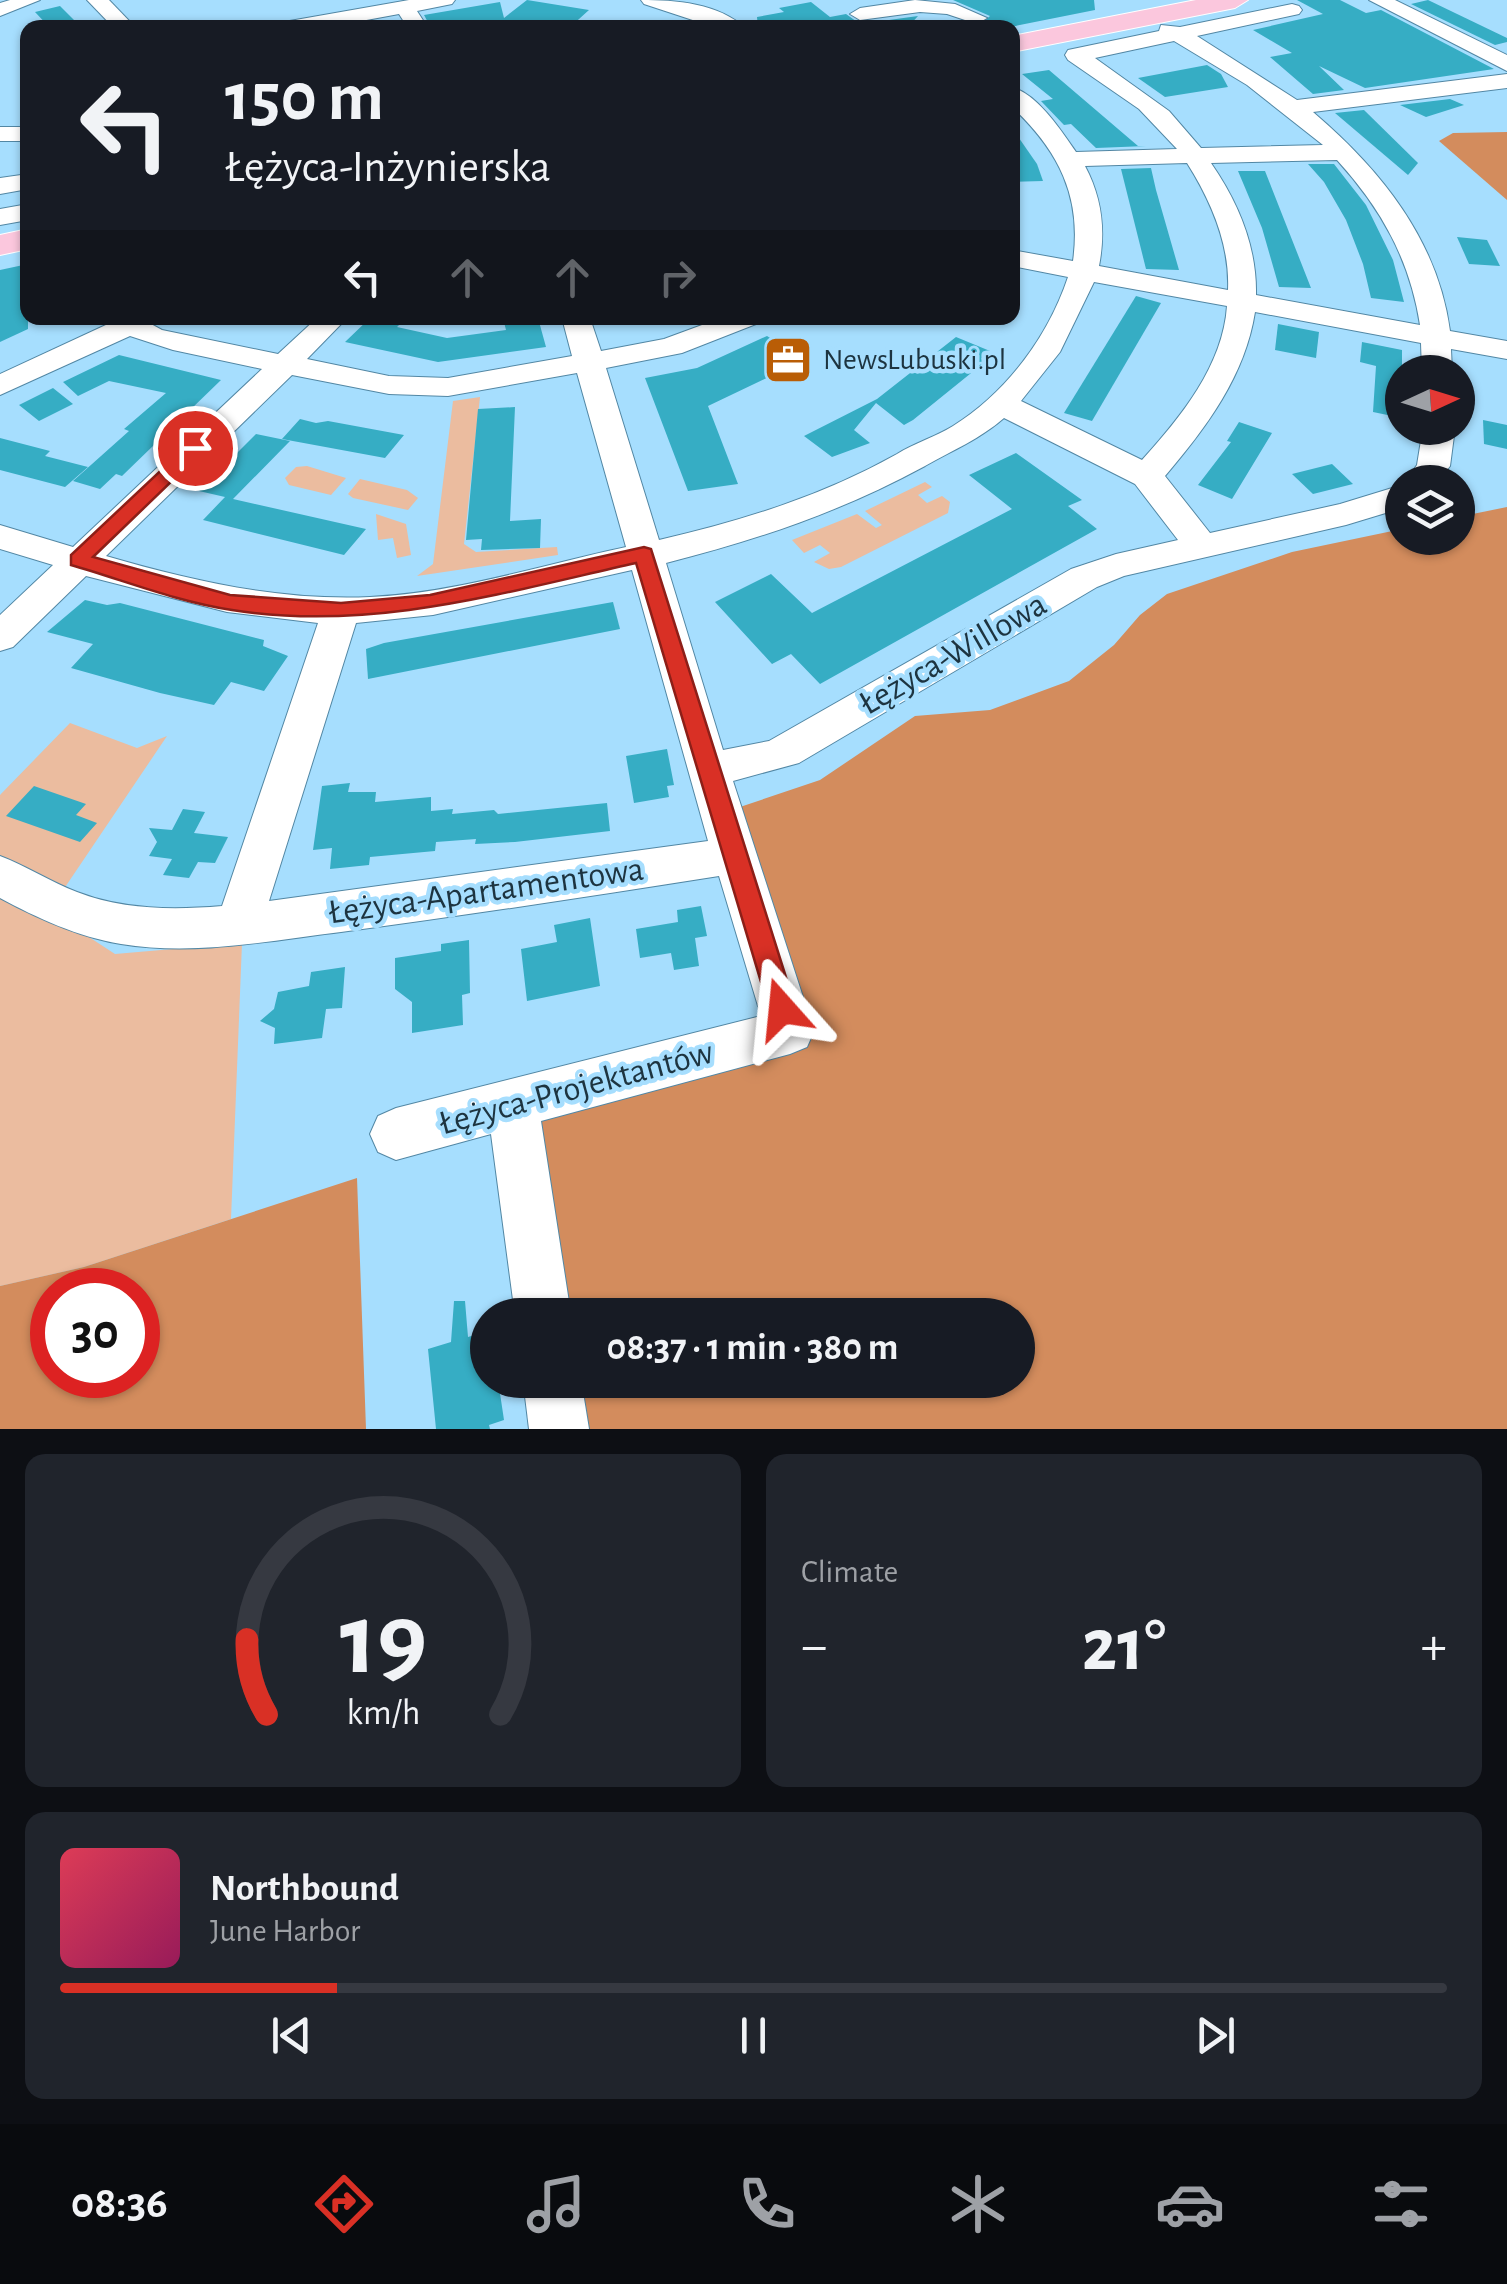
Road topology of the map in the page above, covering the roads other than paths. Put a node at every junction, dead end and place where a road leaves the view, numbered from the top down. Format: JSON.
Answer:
{"nodes":[{"id":1,"x":30,"y":0,"type":"edge"},
{"id":2,"x":97,"y":0,"type":"edge"},
{"id":3,"x":445,"y":0,"type":"edge"},
{"id":4,"x":651,"y":0,"type":"edge"},
{"id":5,"x":840,"y":0,"type":"edge"},
{"id":6,"x":1235,"y":0,"type":"edge"},
{"id":7,"x":1379,"y":0,"type":"edge"},
{"id":8,"x":393,"y":6,"type":"edge"},
{"id":9,"x":0,"y":10,"type":"edge"},
{"id":10,"x":1292,"y":10,"type":"dead end"},
{"id":11,"x":977,"y":18,"type":"dead end"},
{"id":12,"x":1146,"y":18,"type":"junction"},
{"id":13,"x":118,"y":20,"type":"edge"},
{"id":14,"x":324,"y":20,"type":"edge"},
{"id":15,"x":717,"y":20,"type":"edge"},
{"id":16,"x":866,"y":20,"type":"edge"},
{"id":17,"x":870,"y":20,"type":"edge"},
{"id":18,"x":1177,"y":34,"type":"junction"},
{"id":19,"x":1020,"y":42,"type":"edge"},
{"id":20,"x":1507,"y":64,"type":"edge"},
{"id":21,"x":1507,"y":81,"type":"edge"},
{"id":22,"x":1020,"y":102,"type":"edge"},
{"id":23,"x":1294,"y":107,"type":"junction"},
{"id":24,"x":1344,"y":152,"type":"junction"},
{"id":25,"x":1192,"y":154,"type":"junction"},
{"id":26,"x":1073,"y":159,"type":"junction"},
{"id":27,"x":1020,"y":260,"type":"edge"},
{"id":28,"x":1085,"y":272,"type":"junction"},
{"id":29,"x":1245,"y":302,"type":"junction"},
{"id":30,"x":116,"y":325,"type":"edge"},
{"id":31,"x":131,"y":325,"type":"edge"},
{"id":32,"x":327,"y":325,"type":"edge"},
{"id":33,"x":578,"y":325,"type":"edge"},
{"id":34,"x":728,"y":325,"type":"edge"},
{"id":35,"x":1435,"y":336,"type":"junction"},
{"id":36,"x":1507,"y":350,"type":"edge"},
{"id":37,"x":1436,"y":355,"type":"edge"},
{"id":38,"x":590,"y":363,"type":"junction"},
{"id":39,"x":285,"y":365,"type":"junction"},
{"id":40,"x":0,"y":386,"type":"edge"},
{"id":41,"x":999,"y":403,"type":"junction"},
{"id":42,"x":1147,"y":476,"type":"junction"},
{"id":43,"x":1385,"y":501,"type":"edge"},
{"id":44,"x":0,"y":537,"type":"edge"},
{"id":45,"x":1201,"y":546,"type":"junction"},
{"id":46,"x":644,"y":554,"type":"junction"},
{"id":47,"x":78,"y":560,"type":"junction"},
{"id":48,"x":341,"y":611,"type":"junction"},
{"id":49,"x":0,"y":637,"type":"edge"},
{"id":50,"x":708,"y":768,"type":"junction"},
{"id":51,"x":734,"y":855,"type":"junction"},
{"id":52,"x":0,"y":875,"type":"edge"},
{"id":53,"x":238,"y":925,"type":"junction"},
{"id":54,"x":513,"y":1107,"type":"junction"},
{"id":55,"x":396,"y":1134,"type":"dead end"},
{"id":56,"x":540,"y":1298,"type":"edge"},
{"id":57,"x":555,"y":1398,"type":"edge"},
{"id":58,"x":559,"y":1429,"type":"edge"}],
"edges":[{"from":1,"to":9,"type":"street"},
{"from":2,"to":13,"type":"street"},
{"from":3,"to":8,"type":"street"},
{"from":4,"to":15,"type":"street"},
{"from":5,"to":16,"type":"street"},
{"from":6,"to":12,"type":"main road"},
{"from":7,"to":20,"type":"street"},
{"from":8,"to":14,"type":"street"},
{"from":10,"to":18,"type":"street"},
{"from":11,"to":17,"type":"street"},
{"from":12,"to":18,"type":"street"},
{"from":12,"to":19,"type":"main road"},
{"from":18,"to":23,"type":"street"},
{"from":18,"to":25,"type":"street"},
{"from":21,"to":23,"type":"street"},
{"from":22,"to":26,"type":"street"},
{"from":23,"to":24,"type":"street"},
{"from":24,"to":25,"type":"street"},
{"from":24,"to":35,"type":"street"},
{"from":25,"to":26,"type":"street"},
{"from":25,"to":29,"type":"street"},
{"from":26,"to":28,"type":"street"},
{"from":27,"to":28,"type":"street"},
{"from":28,"to":29,"type":"street"},
{"from":28,"to":41,"type":"street"},
{"from":29,"to":35,"type":"street"},
{"from":29,"to":42,"type":"street"},
{"from":30,"to":40,"type":"street"},
{"from":31,"to":39,"type":"street"},
{"from":32,"to":39,"type":"street"},
{"from":33,"to":38,"type":"street","name":"Łężyca-Projektantów"},
{"from":34,"to":38,"type":"street"},
{"from":35,"to":36,"type":"street"},
{"from":35,"to":37,"type":"street"},
{"from":38,"to":39,"type":"street"},
{"from":38,"to":46,"type":"street","name":"Łężyca-Projektantów"},
{"from":39,"to":47,"type":"street"},
{"from":41,"to":42,"type":"street"},
{"from":41,"to":46,"type":"street"},
{"from":42,"to":45,"type":"street"},
{"from":43,"to":45,"type":"street","name":"Łężyca-Willowa"},
{"from":44,"to":47,"type":"street"},
{"from":45,"to":50,"type":"street","name":"Łężyca-Willowa"},
{"from":46,"to":48,"type":"street"},
{"from":46,"to":50,"type":"street","name":"Łężyca-Projektantów"},
{"from":47,"to":48,"type":"street"},
{"from":47,"to":49,"type":"street"},
{"from":48,"to":53,"type":"street"},
{"from":50,"to":51,"type":"street","name":"Łężyca-Projektantów"},
{"from":51,"to":53,"type":"street","name":"Łężyca-Apartamentowa"},
{"from":51,"to":54,"type":"street","name":"Łężyca-Projektantów"},
{"from":52,"to":53,"type":"street","name":"Łężyca-Apartamentowa"},
{"from":54,"to":55,"type":"street","name":"Łężyca-Projektantów"},
{"from":54,"to":56,"type":"street"},
{"from":57,"to":58,"type":"street"}]}
